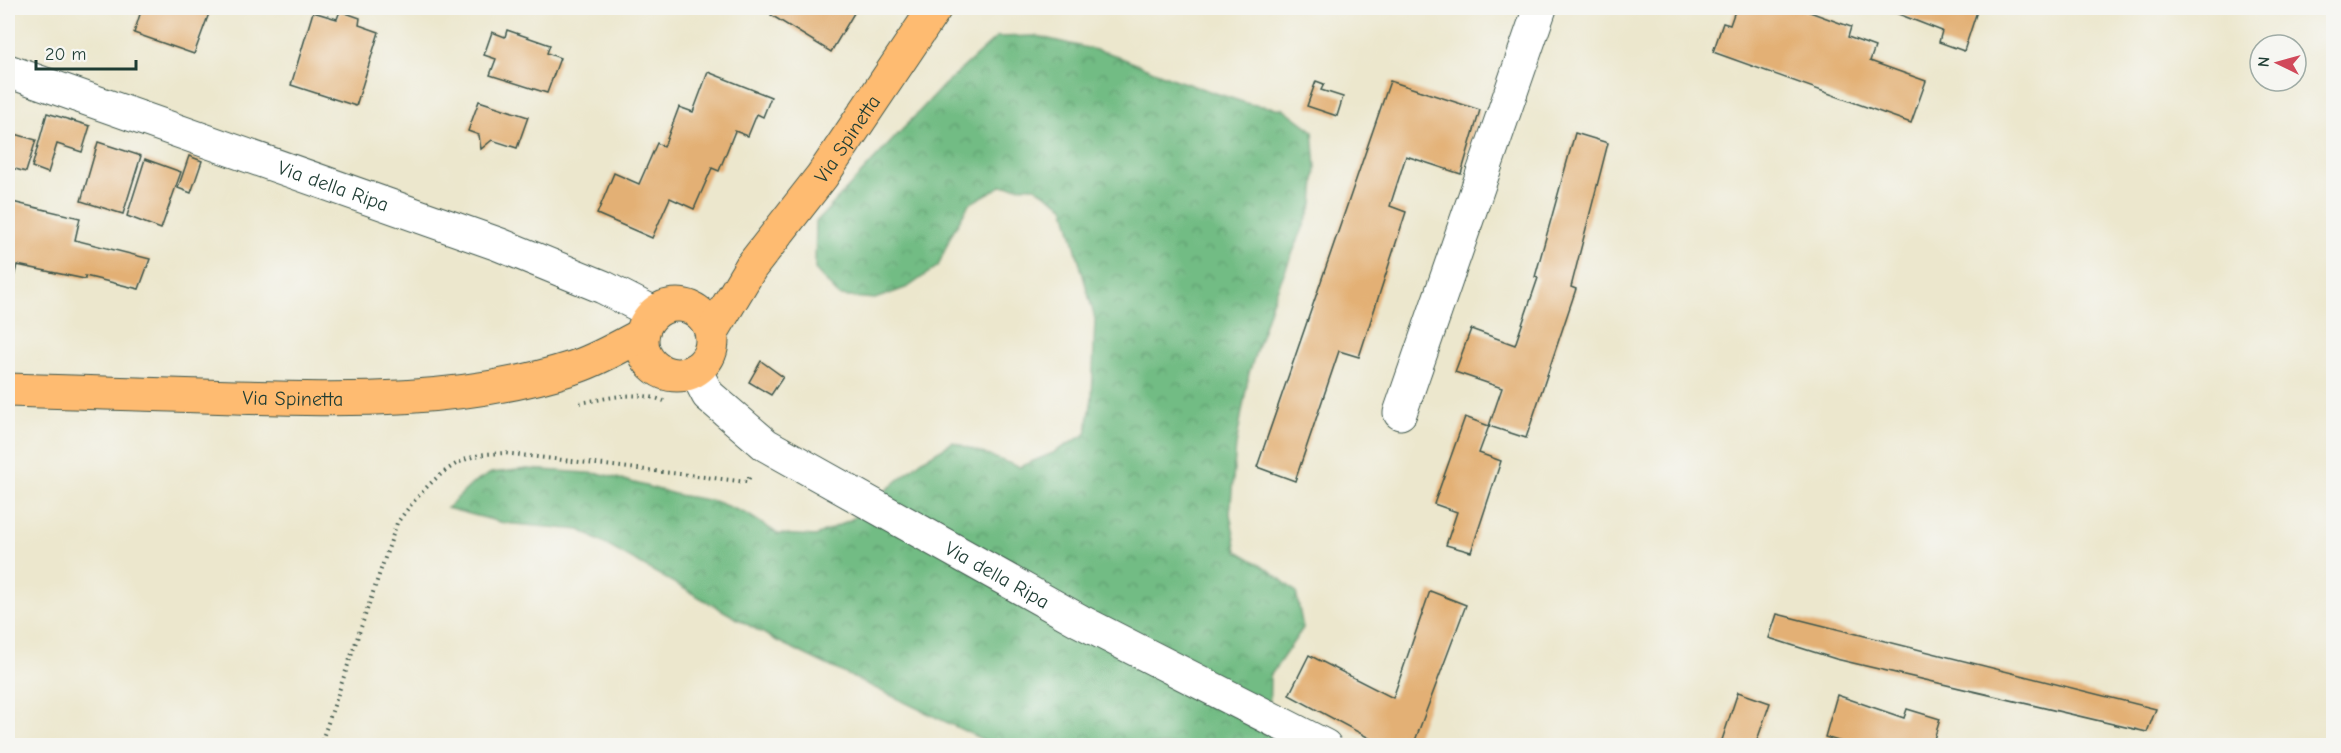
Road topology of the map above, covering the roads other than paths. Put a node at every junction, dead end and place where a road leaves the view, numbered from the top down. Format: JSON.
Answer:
{"nodes":[{"id":1,"x":935,"y":8,"type":"edge"},
{"id":2,"x":1540,"y":8,"type":"edge"},
{"id":3,"x":8,"y":71,"type":"edge"},
{"id":4,"x":751,"y":267,"type":"junction"},
{"id":5,"x":691,"y":307,"type":"junction"},
{"id":6,"x":712,"y":332,"type":"junction"},
{"id":7,"x":649,"y":337,"type":"junction"},
{"id":8,"x":695,"y":370,"type":"junction"},
{"id":9,"x":8,"y":390,"type":"edge"},
{"id":10,"x":1400,"y":413,"type":"dead end"},
{"id":11,"x":1325,"y":746,"type":"edge"}],
"edges":[{"from":1,"to":4,"type":"main road","name":"Via Spinetta"},
{"from":2,"to":10,"type":"street"},
{"from":3,"to":7,"type":"street","name":"Via della Ripa"},
{"from":4,"to":5,"type":"main road","name":"Via Spinetta"},
{"from":4,"to":6,"type":"main road","name":"Via Spinetta"},
{"from":5,"to":6,"type":"main road"},
{"from":5,"to":7,"type":"main road"},
{"from":6,"to":8,"type":"main road"},
{"from":7,"to":8,"type":"main road"},
{"from":7,"to":9,"type":"main road","name":"Via Spinetta"},
{"from":8,"to":11,"type":"street","name":"Via della Ripa"}]}
